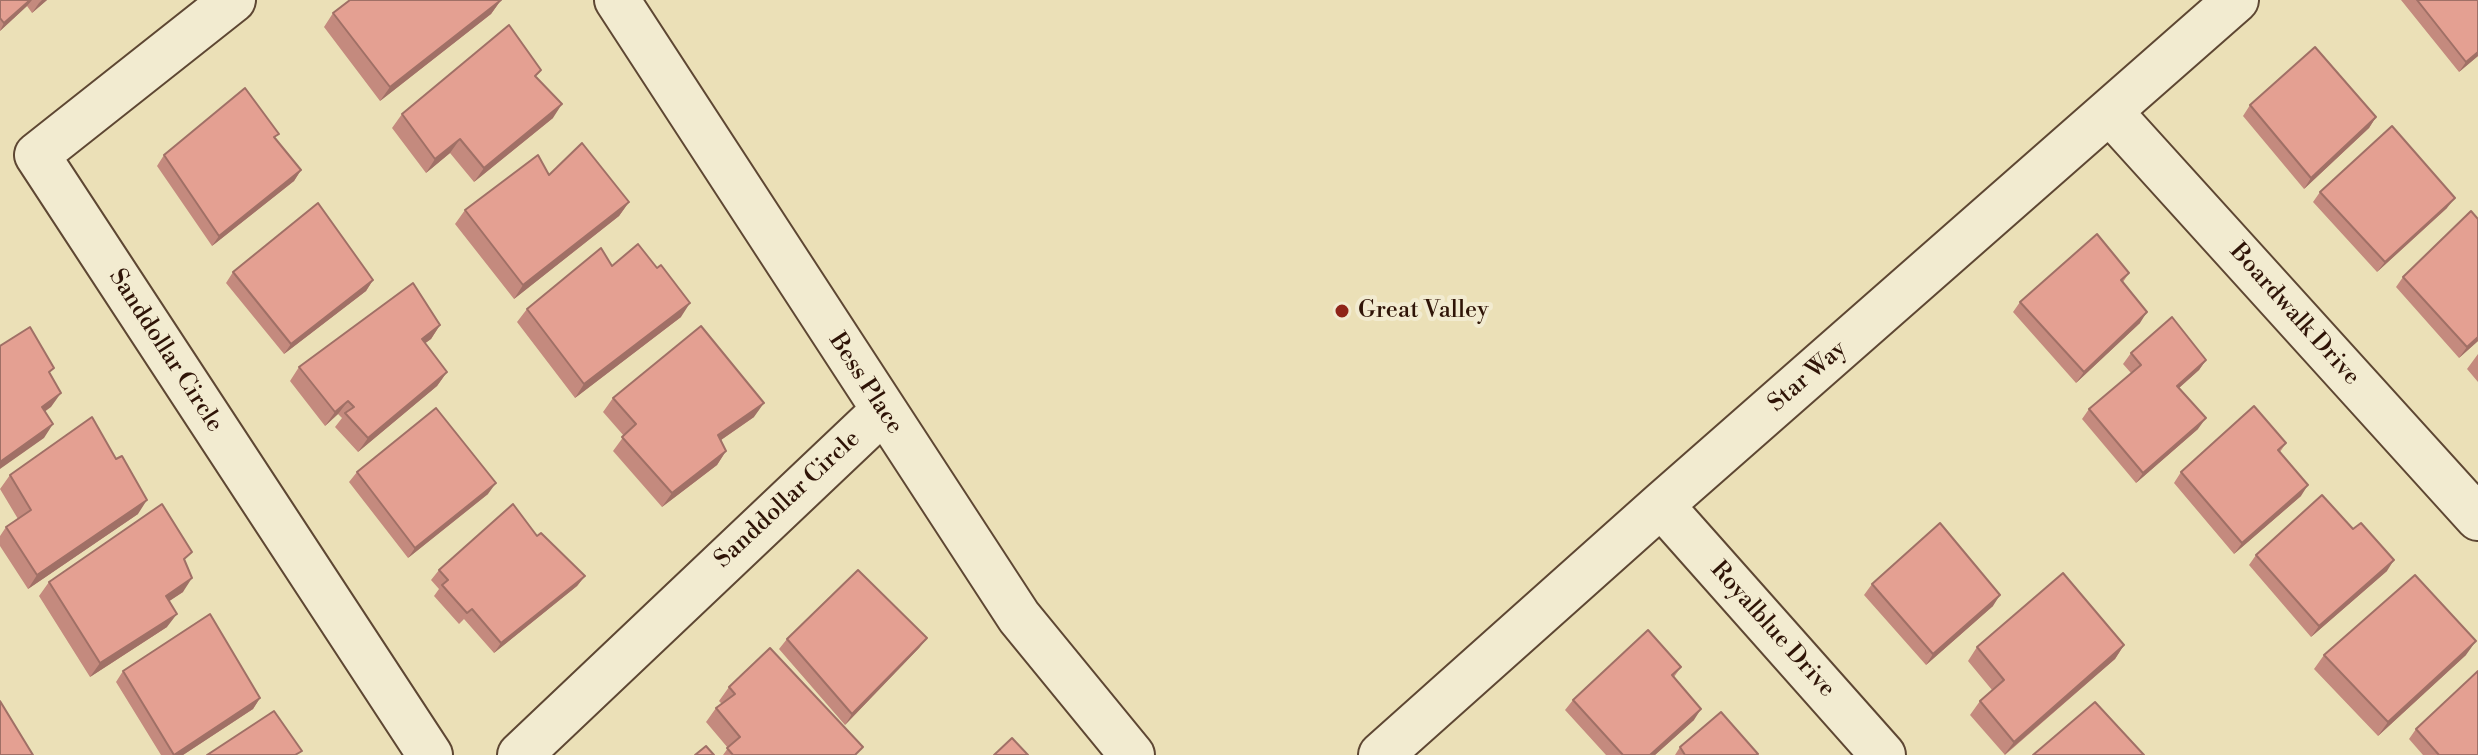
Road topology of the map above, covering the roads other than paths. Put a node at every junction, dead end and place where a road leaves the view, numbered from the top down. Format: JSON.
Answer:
{"nodes":[{"id":1,"x":233,"y":0,"type":"edge"},
{"id":2,"x":617,"y":0,"type":"edge"},
{"id":3,"x":2236,"y":0,"type":"edge"},
{"id":4,"x":2110,"y":112,"type":"junction"},
{"id":5,"x":883,"y":411,"type":"junction"},
{"id":6,"x":1661,"y":505,"type":"junction"},
{"id":7,"x":2478,"y":518,"type":"edge"},
{"id":8,"x":430,"y":755,"type":"edge"},
{"id":9,"x":520,"y":755,"type":"edge"},
{"id":10,"x":1132,"y":755,"type":"edge"},
{"id":11,"x":1381,"y":755,"type":"edge"},
{"id":12,"x":1883,"y":755,"type":"edge"}],
"edges":[{"from":1,"to":8,"type":"street","name":"Sanddollar Circle"},
{"from":2,"to":5,"type":"street","name":"Bess Place"},
{"from":3,"to":4,"type":"street","name":"Star Way"},
{"from":4,"to":6,"type":"street","name":"Star Way"},
{"from":4,"to":7,"type":"street","name":"Boardwalk Drive"},
{"from":5,"to":9,"type":"street","name":"Sanddollar Circle"},
{"from":5,"to":10,"type":"street","name":"Bess Place"},
{"from":6,"to":11,"type":"street","name":"Star Way"},
{"from":6,"to":12,"type":"street","name":"Royalblue Drive"}]}
